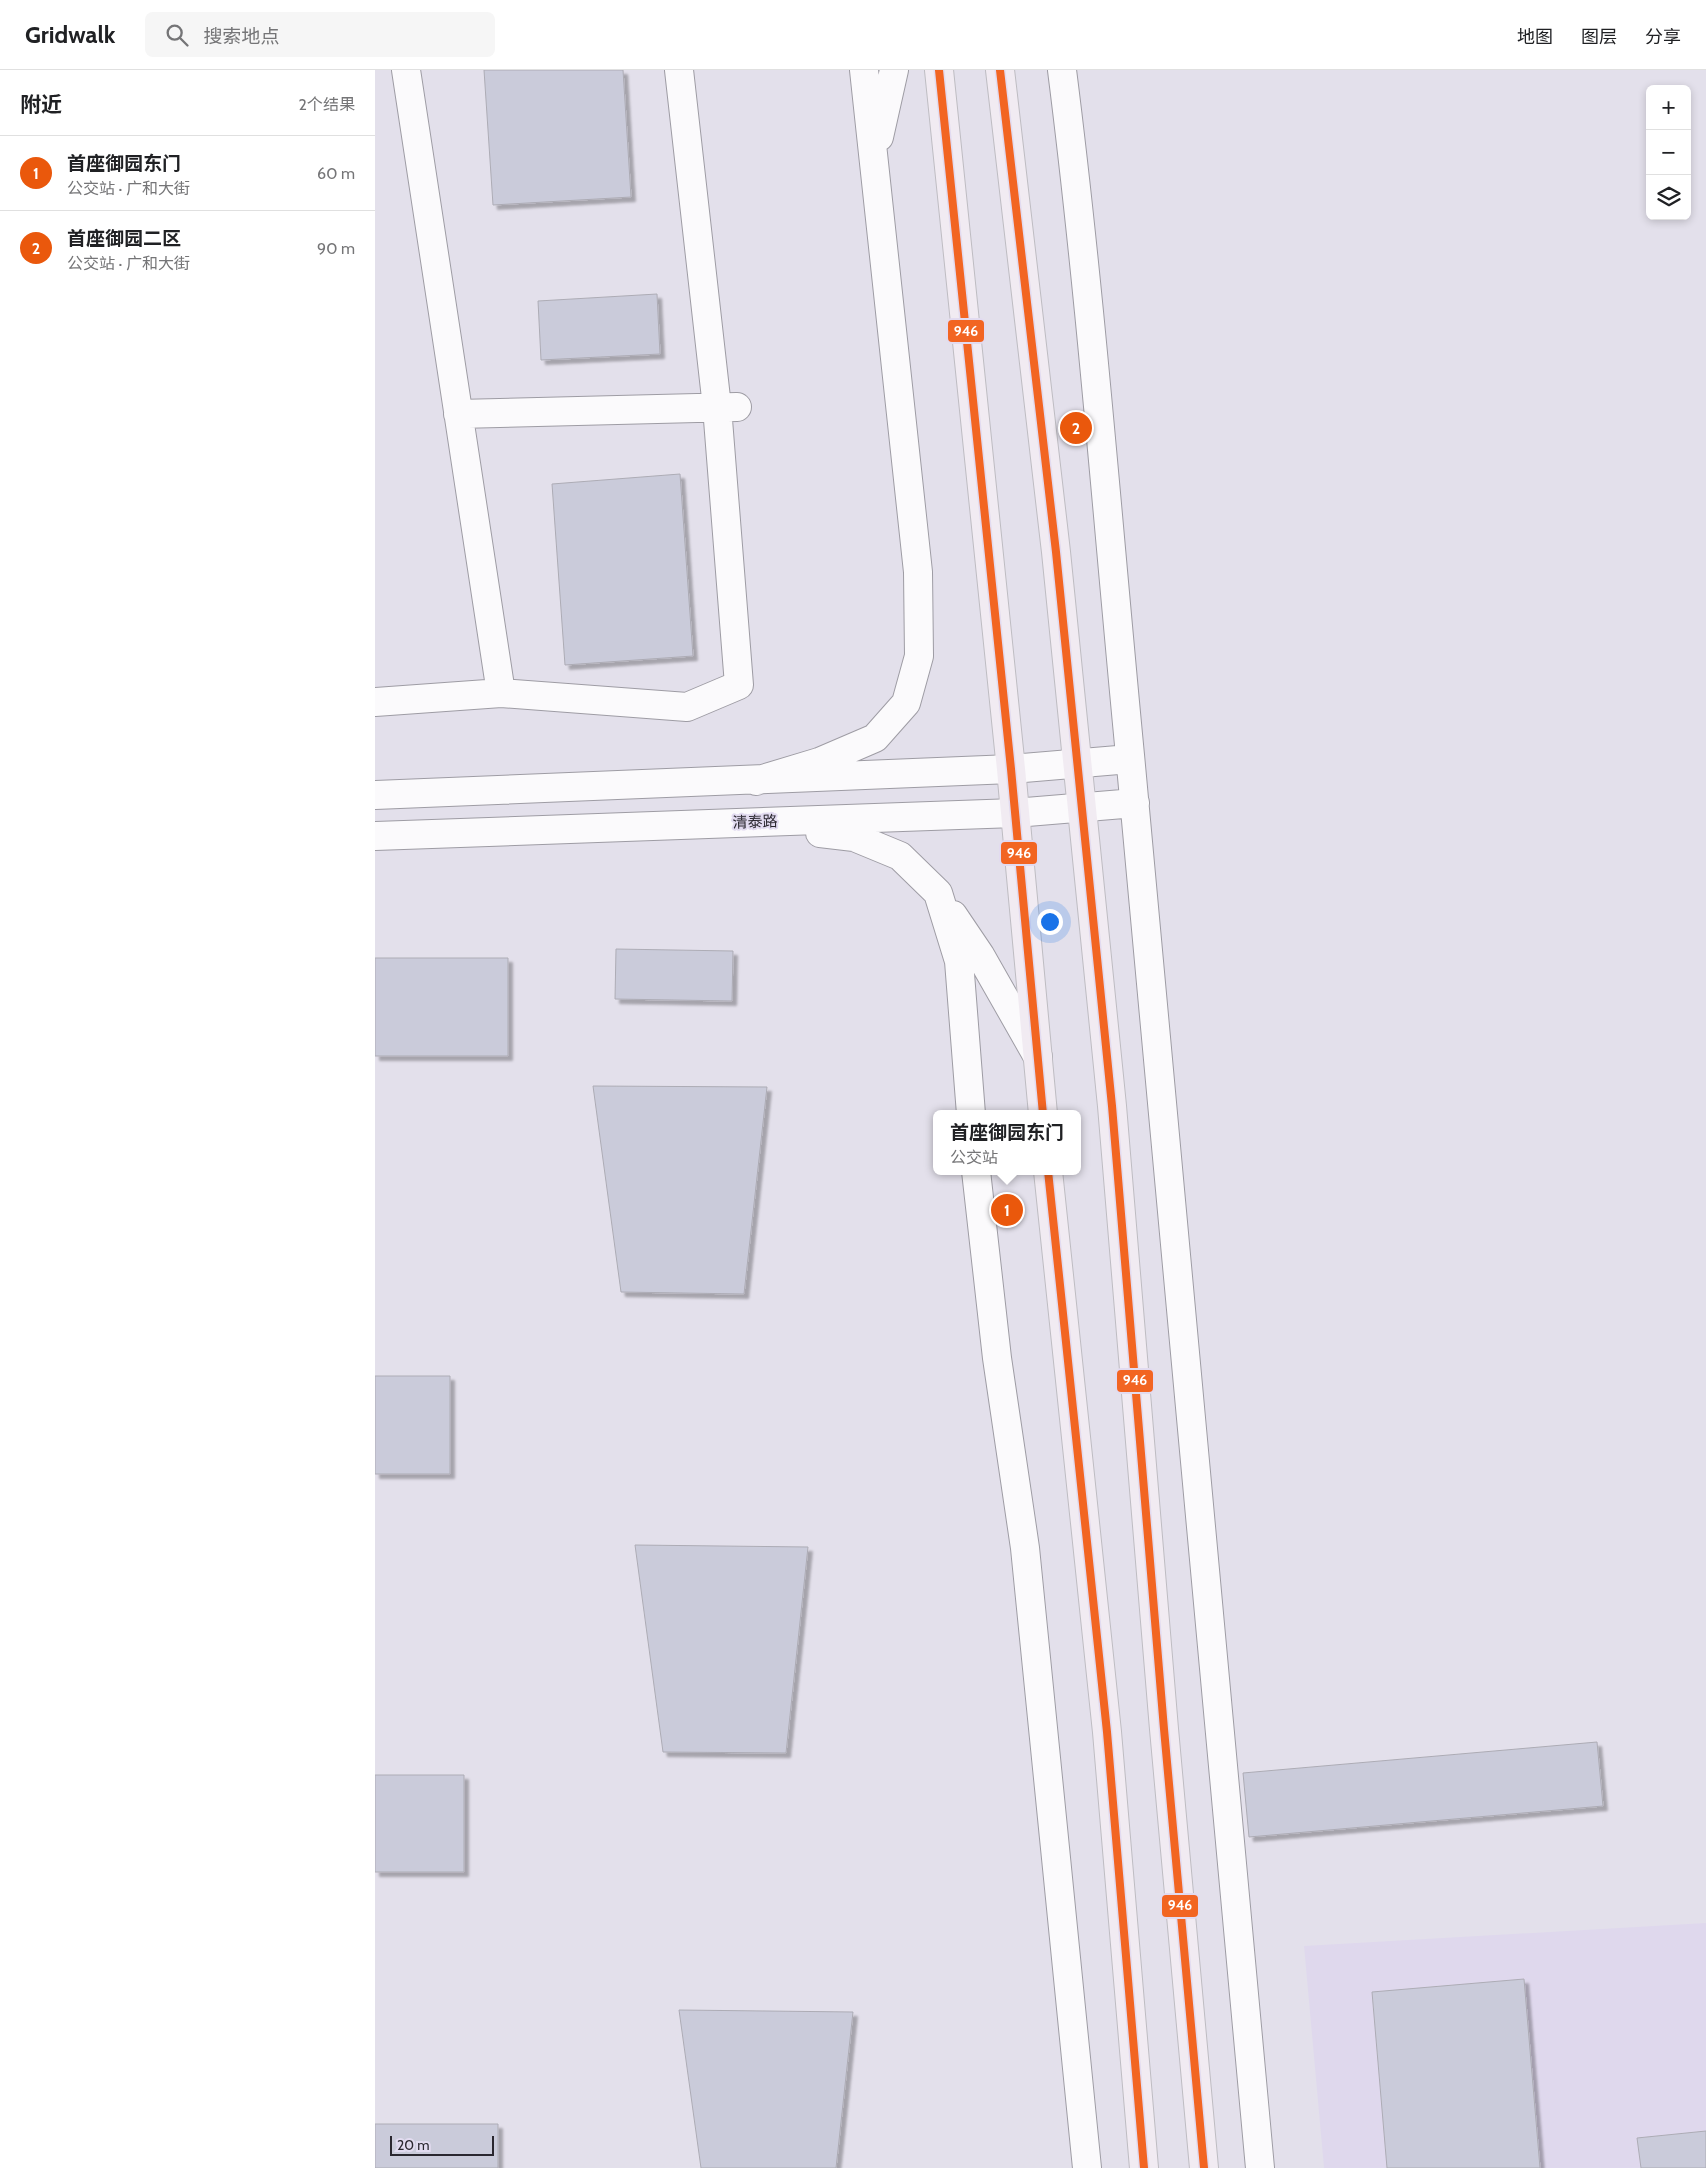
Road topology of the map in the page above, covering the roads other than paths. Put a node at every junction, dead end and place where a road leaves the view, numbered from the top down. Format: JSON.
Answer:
{"nodes":[{"id":1,"x":406,"y":70,"type":"edge"},
{"id":2,"x":679,"y":70,"type":"edge"},
{"id":3,"x":864,"y":70,"type":"edge"},
{"id":4,"x":894,"y":70,"type":"edge"},
{"id":5,"x":939,"y":70,"type":"edge"},
{"id":6,"x":1000,"y":70,"type":"edge"},
{"id":7,"x":1062,"y":70,"type":"edge"},
{"id":8,"x":875,"y":156,"type":"junction"},
{"id":9,"x":727,"y":407,"type":"junction"},
{"id":10,"x":457,"y":414,"type":"junction"},
{"id":11,"x":501,"y":693,"type":"junction"},
{"id":12,"x":375,"y":702,"type":"edge"},
{"id":13,"x":1130,"y":759,"type":"junction"},
{"id":14,"x":1077,"y":764,"type":"junction"},
{"id":15,"x":1011,"y":769,"type":"junction"},
{"id":16,"x":756,"y":781,"type":"junction"},
{"id":17,"x":375,"y":795,"type":"edge"},
{"id":18,"x":1135,"y":803,"type":"junction"},
{"id":19,"x":1081,"y":807,"type":"junction"},
{"id":20,"x":1015,"y":813,"type":"junction"},
{"id":21,"x":737,"y":823,"type":"junction"},
{"id":22,"x":375,"y":836,"type":"edge"},
{"id":23,"x":938,"y":893,"type":"junction"},
{"id":24,"x":1038,"y":1057,"type":"junction"},
{"id":25,"x":971,"y":1110,"type":"edge"},
{"id":26,"x":1043,"y":1110,"type":"edge"},
{"id":27,"x":976,"y":1175,"type":"edge"},
{"id":28,"x":1048,"y":1175,"type":"edge"},
{"id":29,"x":1087,"y":2168,"type":"edge"},
{"id":30,"x":1144,"y":2168,"type":"edge"},
{"id":31,"x":1204,"y":2168,"type":"edge"},
{"id":32,"x":1260,"y":2168,"type":"edge"}],
"edges":[{"from":1,"to":10,"type":"street"},
{"from":2,"to":9,"type":"street"},
{"from":3,"to":8,"type":"street"},
{"from":4,"to":8,"type":"street"},
{"from":5,"to":15,"type":"main road"},
{"from":6,"to":14,"type":"main road"},
{"from":7,"to":13,"type":"street"},
{"from":8,"to":16,"type":"street"},
{"from":9,"to":10,"type":"street"},
{"from":9,"to":11,"type":"street"},
{"from":10,"to":11,"type":"street"},
{"from":11,"to":12,"type":"street"},
{"from":13,"to":14,"type":"street"},
{"from":13,"to":18,"type":"street"},
{"from":14,"to":15,"type":"street"},
{"from":14,"to":19,"type":"main road"},
{"from":15,"to":16,"type":"street"},
{"from":15,"to":20,"type":"main road"},
{"from":16,"to":17,"type":"street"},
{"from":18,"to":19,"type":"street","name":"清泰路"},
{"from":18,"to":32,"type":"street"},
{"from":19,"to":20,"type":"street","name":"清泰路"},
{"from":19,"to":31,"type":"main road"},
{"from":20,"to":21,"type":"street","name":"清泰路"},
{"from":20,"to":24,"type":"main road"},
{"from":21,"to":22,"type":"street","name":"清泰路"},
{"from":21,"to":23,"type":"street"},
{"from":23,"to":24,"type":"street"},
{"from":23,"to":25,"type":"street"},
{"from":24,"to":26,"type":"main road"},
{"from":27,"to":29,"type":"street"},
{"from":28,"to":30,"type":"main road"}]}
